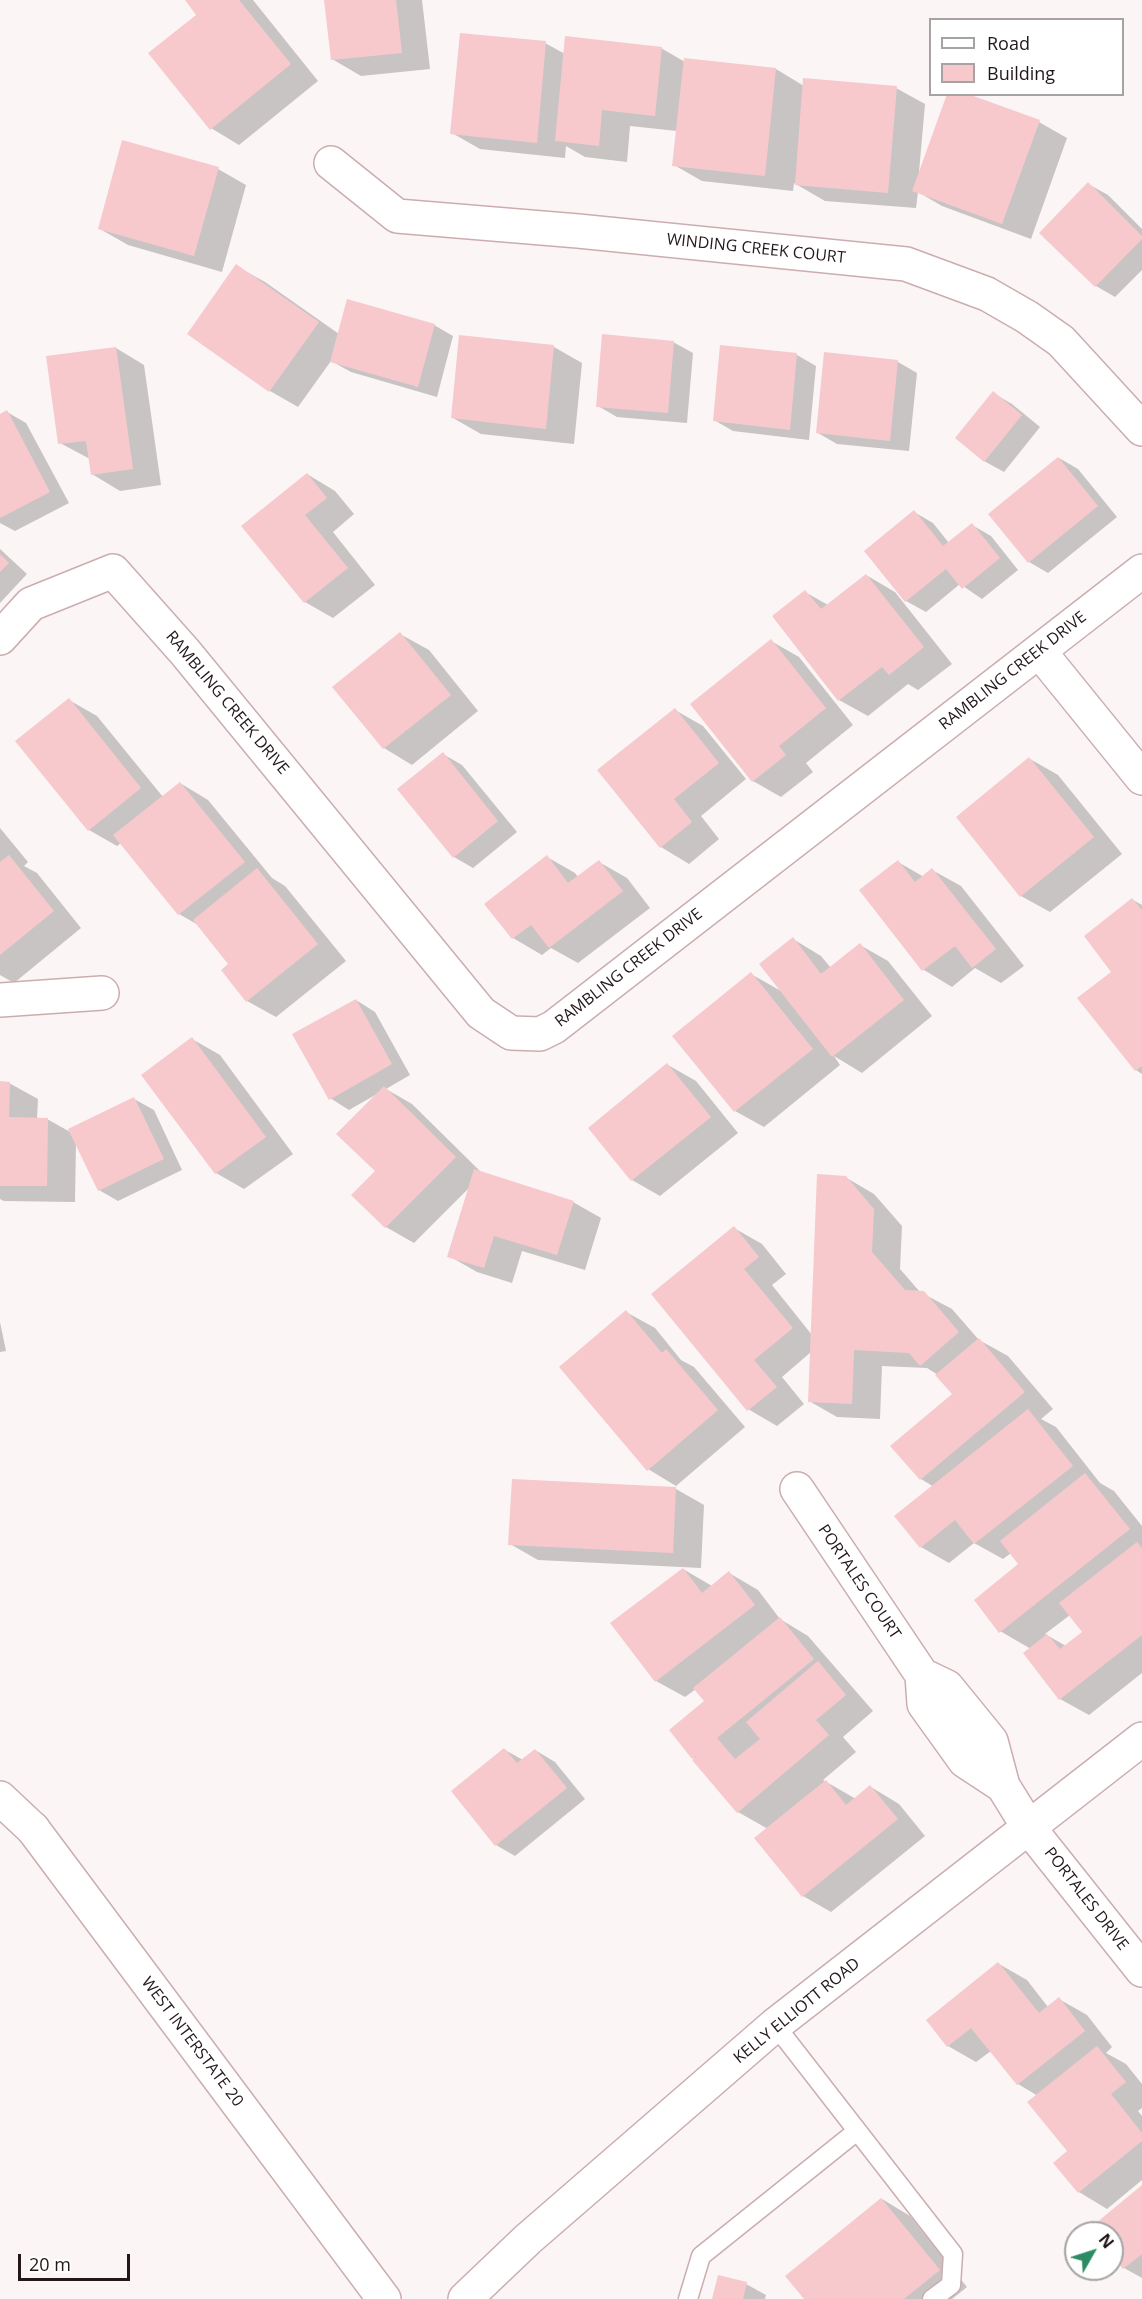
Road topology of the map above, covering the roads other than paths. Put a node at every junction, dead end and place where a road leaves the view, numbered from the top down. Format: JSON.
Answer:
{"nodes":[{"id":1,"x":332,"y":163,"type":"dead end"},
{"id":2,"x":1142,"y":429,"type":"edge"},
{"id":3,"x":1142,"y":571,"type":"edge"},
{"id":4,"x":0,"y":638,"type":"edge"},
{"id":5,"x":1039,"y":651,"type":"junction"},
{"id":6,"x":1142,"y":778,"type":"edge"},
{"id":7,"x":102,"y":993,"type":"dead end"},
{"id":8,"x":0,"y":1000,"type":"edge"},
{"id":9,"x":797,"y":1490,"type":"dead end"},
{"id":10,"x":1142,"y":1739,"type":"edge"},
{"id":11,"x":0,"y":1785,"type":"edge"},
{"id":12,"x":0,"y":1798,"type":"edge"},
{"id":13,"x":33,"y":1828,"type":"junction"},
{"id":14,"x":1029,"y":1828,"type":"junction"},
{"id":15,"x":1142,"y":1970,"type":"edge"},
{"id":16,"x":775,"y":2025,"type":"junction"},
{"id":17,"x":857,"y":2130,"type":"junction"},
{"id":18,"x":384,"y":2299,"type":"edge"},
{"id":19,"x":465,"y":2299,"type":"edge"},
{"id":20,"x":688,"y":2299,"type":"edge"},
{"id":21,"x":932,"y":2299,"type":"edge"}],
"edges":[{"from":1,"to":2,"type":"main road","name":"WINDING CREEK COURT"},
{"from":3,"to":5,"type":"main road","name":"RAMBLING CREEK DRIVE"},
{"from":4,"to":5,"type":"main road","name":"RAMBLING CREEK DRIVE"},
{"from":5,"to":6,"type":"main road"},
{"from":7,"to":8,"type":"main road"},
{"from":9,"to":14,"type":"main road","name":"PORTALES COURT"},
{"from":10,"to":14,"type":"main road","name":"KELLY ELLIOTT ROAD"},
{"from":11,"to":13,"type":"main road","name":"WEST INTERSTATE 20"},
{"from":12,"to":13,"type":"main road"},
{"from":13,"to":18,"type":"main road","name":"WEST INTERSTATE 20"},
{"from":14,"to":15,"type":"main road","name":"PORTALES DRIVE"},
{"from":14,"to":16,"type":"main road","name":"KELLY ELLIOTT ROAD"},
{"from":16,"to":17,"type":"lane"},
{"from":16,"to":19,"type":"main road","name":"KELLY ELLIOTT ROAD"},
{"from":17,"to":20,"type":"lane"},
{"from":17,"to":21,"type":"lane"}]}
